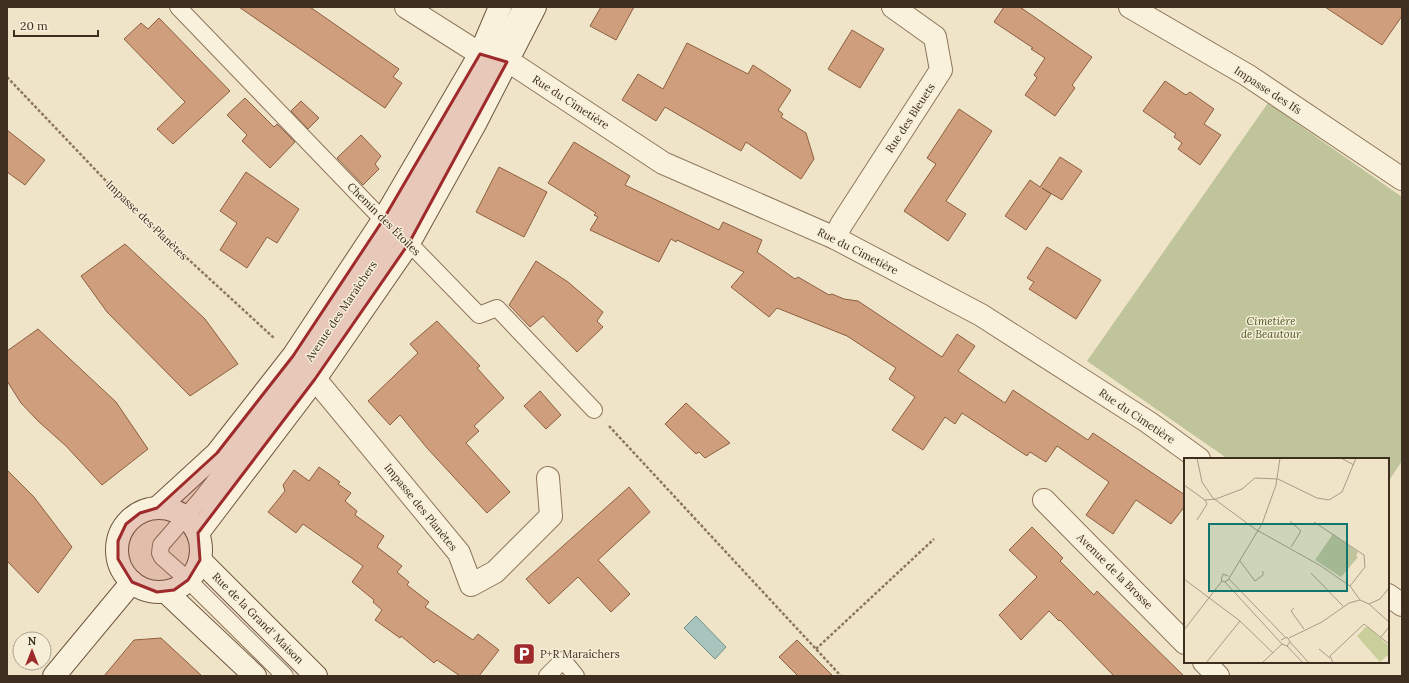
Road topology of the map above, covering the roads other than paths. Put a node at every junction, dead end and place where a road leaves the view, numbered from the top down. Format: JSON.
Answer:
{"nodes":[{"id":1,"x":178,"y":7,"type":"edge"},
{"id":2,"x":406,"y":7,"type":"edge"},
{"id":3,"x":500,"y":7,"type":"edge"},
{"id":4,"x":520,"y":7,"type":"edge"},
{"id":5,"x":535,"y":7,"type":"edge"},
{"id":6,"x":893,"y":7,"type":"edge"},
{"id":7,"x":1130,"y":7,"type":"edge"},
{"id":8,"x":494,"y":58,"type":"junction"},
{"id":9,"x":1402,"y":179,"type":"edge"},
{"id":10,"x":396,"y":231,"type":"junction"},
{"id":11,"x":835,"y":238,"type":"junction"},
{"id":12,"x":315,"y":379,"type":"junction"},
{"id":13,"x":594,"y":410,"type":"road end"},
{"id":14,"x":1198,"y":458,"type":"edge"},
{"id":15,"x":548,"y":478,"type":"dead end"},
{"id":16,"x":1044,"y":500,"type":"dead end"},
{"id":17,"x":157,"y":508,"type":"junction"},
{"id":18,"x":191,"y":525,"type":"junction"},
{"id":19,"x":200,"y":560,"type":"junction"},
{"id":20,"x":188,"y":580,"type":"junction"},
{"id":21,"x":132,"y":582,"type":"junction"},
{"id":22,"x":166,"y":592,"type":"junction"},
{"id":23,"x":1389,"y":596,"type":"edge"},
{"id":24,"x":1402,"y":605,"type":"edge"},
{"id":25,"x":1184,"y":642,"type":"edge"},
{"id":26,"x":1205,"y":663,"type":"edge"},
{"id":27,"x":54,"y":676,"type":"edge"},
{"id":28,"x":255,"y":676,"type":"edge"},
{"id":29,"x":285,"y":676,"type":"edge"},
{"id":30,"x":316,"y":676,"type":"edge"},
{"id":31,"x":547,"y":676,"type":"edge"},
{"id":32,"x":576,"y":676,"type":"edge"},
{"id":33,"x":1218,"y":676,"type":"edge"}],
"edges":[{"from":1,"to":10,"type":"lane","name":"Chemin des Étoiles"},
{"from":2,"to":8,"type":"street","name":"Rue du Cimetière"},
{"from":3,"to":8,"type":"street","name":"Avenue des Maraîchers"},
{"from":4,"to":8,"type":"lane","name":"Avenue des Maraîchers"},
{"from":5,"to":8,"type":"street","name":"Avenue des Maraîchers"},
{"from":6,"to":11,"type":"street","name":"Rue des Bleuets"},
{"from":7,"to":9,"type":"street","name":"Impasse des Ifs"},
{"from":8,"to":10,"type":"street","name":"Avenue des Maraîchers"},
{"from":8,"to":10,"type":"street","name":"Avenue des Maraîchers"},
{"from":8,"to":11,"type":"street","name":"Rue du Cimetière"},
{"from":10,"to":12,"type":"street","name":"Avenue des Maraîchers"},
{"from":10,"to":13,"type":"lane","name":"Chemin des Étoiles"},
{"from":10,"to":17,"type":"street","name":"Avenue des Maraîchers"},
{"from":10,"to":18,"type":"lane","name":"Avenue des Maraîchers"},
{"from":11,"to":14,"type":"street","name":"Rue du Cimetière"},
{"from":12,"to":15,"type":"street","name":"Impasse des Planètes"},
{"from":12,"to":18,"type":"street","name":"Avenue des Maraîchers"},
{"from":16,"to":25,"type":"street","name":"Avenue de la Brosse"},
{"from":17,"to":18,"type":"street"},
{"from":17,"to":21,"type":"street"},
{"from":18,"to":19,"type":"street"},
{"from":18,"to":20,"type":"lane","name":"Avenue des Maraîchers"},
{"from":19,"to":20,"type":"street"},
{"from":19,"to":30,"type":"street","name":"Rue de la Grand' Maison"},
{"from":20,"to":22,"type":"street"},
{"from":20,"to":29,"type":"lane","name":"Rue de la Grand' Maison"},
{"from":21,"to":22,"type":"street"},
{"from":21,"to":27,"type":"street"},
{"from":22,"to":28,"type":"street"},
{"from":23,"to":24,"type":"street"},
{"from":26,"to":33,"type":"street"},
{"from":31,"to":32,"type":"lane"}]}
